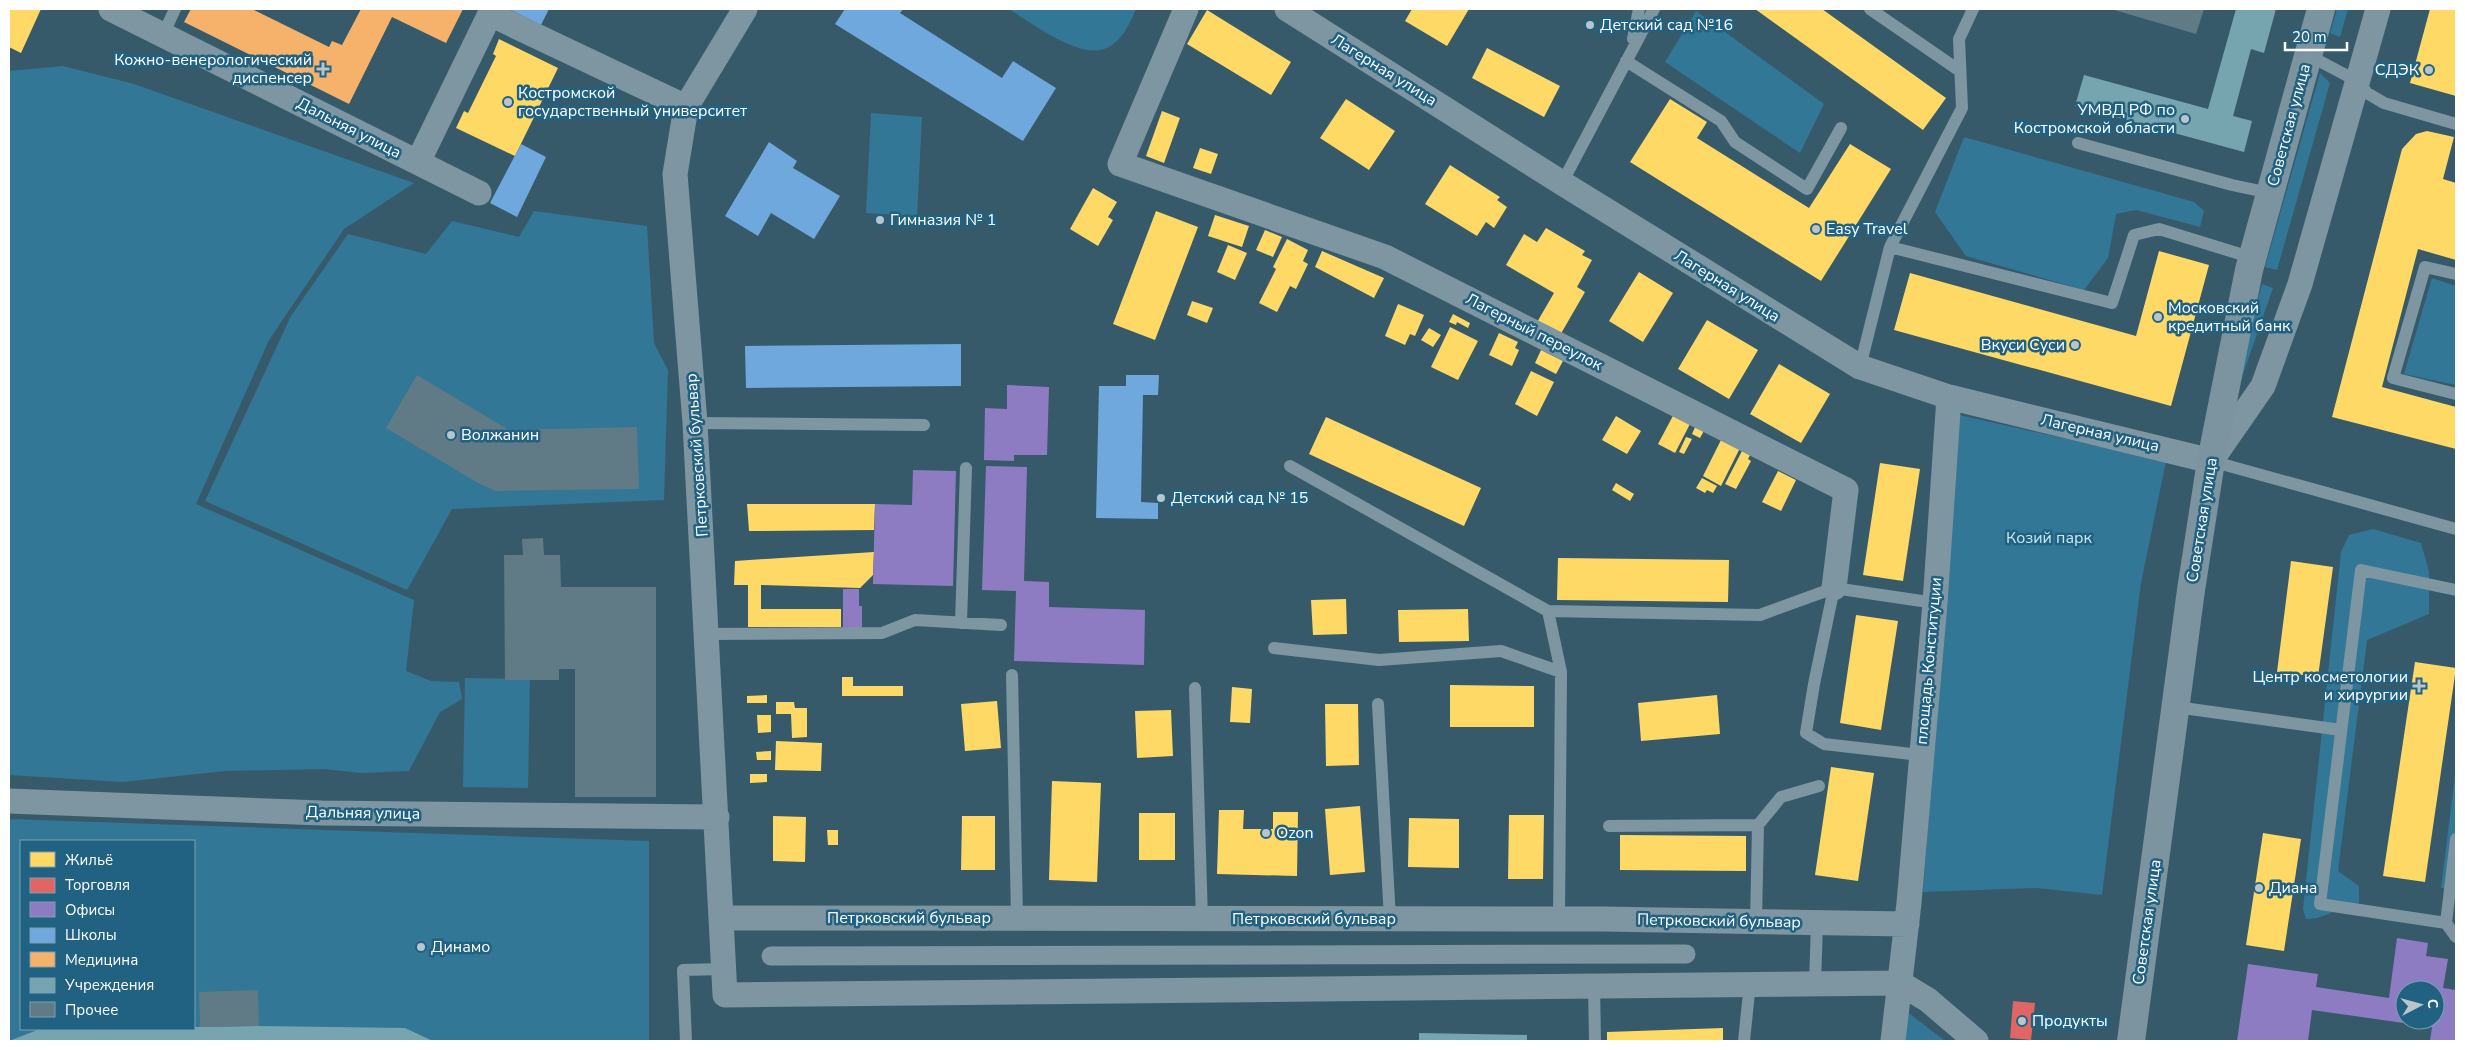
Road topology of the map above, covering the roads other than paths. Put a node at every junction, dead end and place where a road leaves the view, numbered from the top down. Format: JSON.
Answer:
{"nodes":[{"id":1,"x":175,"y":9,"type":"edge"},
{"id":2,"x":745,"y":9,"type":"edge"},
{"id":3,"x":1186,"y":9,"type":"edge"},
{"id":4,"x":1287,"y":9,"type":"edge"},
{"id":5,"x":1639,"y":9,"type":"edge"},
{"id":6,"x":1654,"y":9,"type":"edge"},
{"id":7,"x":1870,"y":9,"type":"edge"},
{"id":8,"x":1973,"y":9,"type":"edge"},
{"id":9,"x":2321,"y":9,"type":"edge"},
{"id":10,"x":2378,"y":9,"type":"edge"},
{"id":11,"x":124,"y":12,"type":"edge"},
{"id":12,"x":164,"y":35,"type":"junction"},
{"id":13,"x":2308,"y":55,"type":"junction"},
{"id":14,"x":1628,"y":56,"type":"junction"},
{"id":15,"x":1960,"y":71,"type":"junction"},
{"id":16,"x":2359,"y":82,"type":"junction"},
{"id":17,"x":686,"y":107,"type":"junction"},
{"id":18,"x":2456,"y":124,"type":"edge"},
{"id":19,"x":1841,"y":128,"type":"dead end"},
{"id":20,"x":2078,"y":143,"type":"dead end"},
{"id":21,"x":418,"y":162,"type":"junction"},
{"id":22,"x":1562,"y":184,"type":"junction"},
{"id":23,"x":479,"y":193,"type":"dead end"},
{"id":24,"x":2270,"y":193,"type":"junction"},
{"id":25,"x":1890,"y":247,"type":"junction"},
{"id":26,"x":2252,"y":258,"type":"junction"},
{"id":27,"x":2456,"y":274,"type":"edge"},
{"id":28,"x":1860,"y":368,"type":"junction"},
{"id":29,"x":2456,"y":394,"type":"edge"},
{"id":30,"x":1949,"y":397,"type":"junction"},
{"id":31,"x":696,"y":423,"type":"junction"},
{"id":32,"x":924,"y":425,"type":"dead end"},
{"id":33,"x":2211,"y":461,"type":"junction"},
{"id":34,"x":1290,"y":466,"type":"dead end"},
{"id":35,"x":966,"y":468,"type":"dead end"},
{"id":36,"x":2456,"y":527,"type":"edge"},
{"id":37,"x":1834,"y":588,"type":"junction"},
{"id":38,"x":2456,"y":590,"type":"edge"},
{"id":39,"x":1935,"y":603,"type":"junction"},
{"id":40,"x":1548,"y":611,"type":"junction"},
{"id":41,"x":961,"y":623,"type":"junction"},
{"id":42,"x":1001,"y":625,"type":"dead end"},
{"id":43,"x":707,"y":634,"type":"junction"},
{"id":44,"x":1274,"y":648,"type":"dead end"},
{"id":45,"x":1562,"y":672,"type":"junction"},
{"id":46,"x":1012,"y":675,"type":"dead end"},
{"id":47,"x":1195,"y":688,"type":"dead end"},
{"id":48,"x":1378,"y":704,"type":"dead end"},
{"id":49,"x":2176,"y":707,"type":"junction"},
{"id":50,"x":2341,"y":730,"type":"junction"},
{"id":51,"x":1920,"y":755,"type":"junction"},
{"id":52,"x":1819,"y":786,"type":"dead end"},
{"id":53,"x":9,"y":801,"type":"edge"},
{"id":54,"x":717,"y":817,"type":"junction"},
{"id":55,"x":1758,"y":825,"type":"junction"},
{"id":56,"x":1609,"y":826,"type":"dead end"},
{"id":57,"x":2456,"y":838,"type":"edge"},
{"id":58,"x":722,"y":918,"type":"junction"},
{"id":59,"x":1017,"y":918,"type":"junction"},
{"id":60,"x":1202,"y":919,"type":"junction"},
{"id":61,"x":1390,"y":919,"type":"junction"},
{"id":62,"x":1560,"y":919,"type":"junction"},
{"id":63,"x":1756,"y":922,"type":"junction"},
{"id":64,"x":1818,"y":923,"type":"junction"},
{"id":65,"x":2446,"y":923,"type":"junction"},
{"id":66,"x":1907,"y":924,"type":"junction"},
{"id":67,"x":2456,"y":937,"type":"edge"},
{"id":68,"x":1686,"y":954,"type":"dead end"},
{"id":69,"x":771,"y":956,"type":"dead end"},
{"id":70,"x":1903,"y":958,"type":"junction"},
{"id":71,"x":724,"y":969,"type":"junction"},
{"id":72,"x":1750,"y":983,"type":"junction"},
{"id":73,"x":1815,"y":983,"type":"junction"},
{"id":74,"x":1594,"y":984,"type":"junction"},
{"id":75,"x":1899,"y":992,"type":"junction"},
{"id":76,"x":1928,"y":1000,"type":"junction"},
{"id":77,"x":686,"y":1041,"type":"edge"},
{"id":78,"x":1595,"y":1041,"type":"edge"},
{"id":79,"x":1744,"y":1041,"type":"edge"},
{"id":80,"x":1893,"y":1041,"type":"edge"},
{"id":81,"x":1976,"y":1041,"type":"edge"},
{"id":82,"x":2131,"y":1041,"type":"edge"}],
"edges":[{"from":1,"to":12,"type":"lane"},
{"from":2,"to":17,"type":"street","name":"Петрковский бульвар"},
{"from":3,"to":37,"type":"street","name":"Лагерный переулок"},
{"from":4,"to":22,"type":"street","name":"Лагерная улица"},
{"from":5,"to":14,"type":"lane"},
{"from":6,"to":14,"type":"lane"},
{"from":7,"to":15,"type":"lane"},
{"from":8,"to":15,"type":"lane"},
{"from":9,"to":13,"type":"main road","name":"Советская улица"},
{"from":10,"to":16,"type":"street"},
{"from":11,"to":12,"type":"street","name":"Дальняя улица"},
{"from":12,"to":21,"type":"street","name":"Дальняя улица"},
{"from":13,"to":16,"type":"lane"},
{"from":13,"to":24,"type":"main road","name":"Советская улица"},
{"from":14,"to":19,"type":"lane"},
{"from":14,"to":22,"type":"lane"},
{"from":15,"to":25,"type":"lane"},
{"from":16,"to":18,"type":"lane"},
{"from":16,"to":33,"type":"street"},
{"from":17,"to":21,"type":"street"},
{"from":17,"to":31,"type":"street","name":"Петрковский бульвар"},
{"from":20,"to":24,"type":"lane"},
{"from":21,"to":23,"type":"street","name":"Дальняя улица"},
{"from":22,"to":28,"type":"street","name":"Лагерная улица"},
{"from":24,"to":26,"type":"main road","name":"Советская улица"},
{"from":25,"to":26,"type":"lane"},
{"from":25,"to":28,"type":"lane"},
{"from":26,"to":33,"type":"main road","name":"Советская улица"},
{"from":27,"to":29,"type":"lane"},
{"from":28,"to":30,"type":"street","name":"Лагерная улица"},
{"from":30,"to":33,"type":"street","name":"Лагерная улица"},
{"from":30,"to":39,"type":"street","name":"площадь Конституции"},
{"from":31,"to":32,"type":"lane"},
{"from":31,"to":43,"type":"street","name":"Петрковский бульвар"},
{"from":33,"to":36,"type":"lane"},
{"from":33,"to":49,"type":"main road","name":"Советская улица"},
{"from":34,"to":40,"type":"lane"},
{"from":35,"to":41,"type":"lane"},
{"from":37,"to":39,"type":"lane"},
{"from":37,"to":40,"type":"lane"},
{"from":37,"to":51,"type":"lane"},
{"from":38,"to":50,"type":"lane"},
{"from":39,"to":51,"type":"street","name":"площадь Конституции"},
{"from":40,"to":45,"type":"lane"},
{"from":41,"to":42,"type":"lane"},
{"from":41,"to":43,"type":"lane"},
{"from":43,"to":54,"type":"street","name":"Петрковский бульвар"},
{"from":44,"to":45,"type":"lane"},
{"from":45,"to":62,"type":"lane"},
{"from":46,"to":59,"type":"lane"},
{"from":47,"to":60,"type":"lane"},
{"from":48,"to":61,"type":"lane"},
{"from":49,"to":50,"type":"lane"},
{"from":49,"to":82,"type":"main road","name":"Советская улица"},
{"from":50,"to":65,"type":"lane"},
{"from":51,"to":66,"type":"street","name":"площадь Конституции"},
{"from":52,"to":55,"type":"lane"},
{"from":53,"to":54,"type":"street","name":"Дальняя улица"},
{"from":54,"to":58,"type":"street","name":"Петрковский бульвар"},
{"from":55,"to":56,"type":"lane"},
{"from":55,"to":63,"type":"lane"},
{"from":57,"to":65,"type":"lane"},
{"from":58,"to":59,"type":"street","name":"Петрковский бульвар"},
{"from":58,"to":71,"type":"street","name":"Петрковский бульвар"},
{"from":59,"to":60,"type":"street","name":"Петрковский бульвар"},
{"from":60,"to":61,"type":"street","name":"Петрковский бульвар"},
{"from":61,"to":62,"type":"street","name":"Петрковский бульвар"},
{"from":62,"to":63,"type":"street","name":"Петрковский бульвар"},
{"from":63,"to":64,"type":"street","name":"Петрковский бульвар"},
{"from":64,"to":66,"type":"street","name":"Петрковский бульвар"},
{"from":64,"to":73,"type":"lane"},
{"from":65,"to":67,"type":"lane"},
{"from":66,"to":70,"type":"street","name":"площадь Конституции"},
{"from":68,"to":69,"type":"street"},
{"from":70,"to":75,"type":"street","name":"площадь Конституции"},
{"from":70,"to":76,"type":"street"},
{"from":71,"to":74,"type":"street","name":"Петрковский бульвар"},
{"from":71,"to":77,"type":"lane"},
{"from":72,"to":73,"type":"street","name":"Петрковский бульвар"},
{"from":72,"to":74,"type":"street","name":"Петрковский бульвар"},
{"from":72,"to":79,"type":"lane"},
{"from":73,"to":75,"type":"street","name":"Петрковский бульвар"},
{"from":74,"to":78,"type":"lane"},
{"from":75,"to":76,"type":"street"},
{"from":75,"to":80,"type":"street"},
{"from":76,"to":81,"type":"street"}]}
